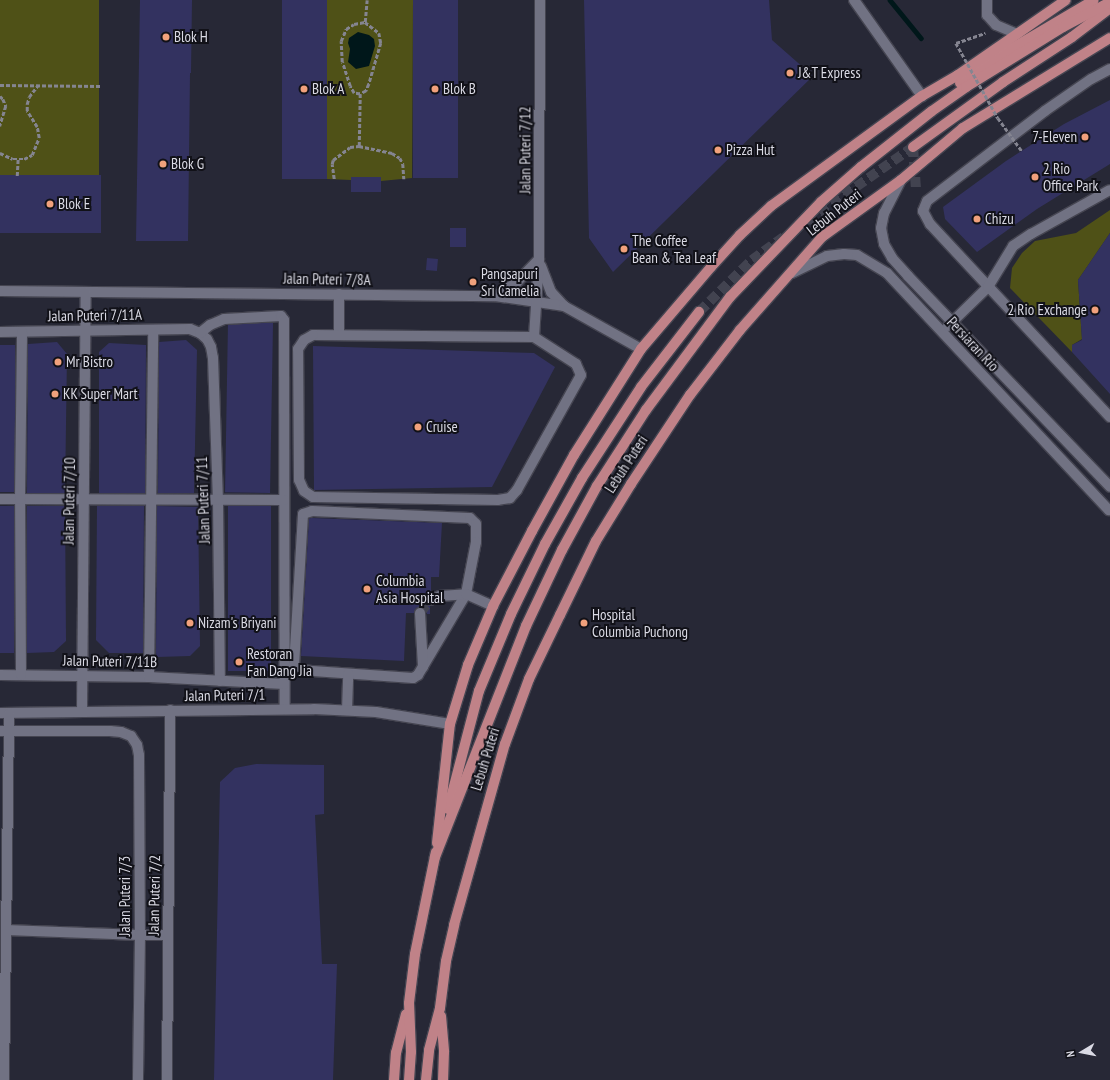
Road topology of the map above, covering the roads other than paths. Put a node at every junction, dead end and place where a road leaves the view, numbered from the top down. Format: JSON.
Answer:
{"nodes":[{"id":1,"x":540,"y":0,"type":"edge"},
{"id":2,"x":854,"y":0,"type":"edge"},
{"id":3,"x":987,"y":0,"type":"edge"},
{"id":4,"x":1066,"y":0,"type":"edge"},
{"id":5,"x":1094,"y":0,"type":"edge"},
{"id":6,"x":1110,"y":2,"type":"edge"},
{"id":7,"x":1110,"y":8,"type":"edge"},
{"id":8,"x":1018,"y":34,"type":"junction"},
{"id":9,"x":1110,"y":38,"type":"edge"},
{"id":10,"x":1110,"y":69,"type":"edge"},
{"id":11,"x":922,"y":96,"type":"junction"},
{"id":12,"x":932,"y":111,"type":"junction"},
{"id":13,"x":913,"y":147,"type":"dead end"},
{"id":14,"x":901,"y":180,"type":"junction"},
{"id":15,"x":1110,"y":190,"type":"edge"},
{"id":16,"x":539,"y":259,"type":"junction"},
{"id":17,"x":792,"y":273,"type":"junction"},
{"id":18,"x":988,"y":287,"type":"junction"},
{"id":19,"x":0,"y":291,"type":"edge"},
{"id":20,"x":86,"y":292,"type":"junction"},
{"id":21,"x":339,"y":294,"type":"junction"},
{"id":22,"x":495,"y":296,"type":"junction"},
{"id":23,"x":538,"y":301,"type":"junction"},
{"id":24,"x":564,"y":306,"type":"junction"},
{"id":25,"x":699,"y":312,"type":"tunnel mouth"},
{"id":26,"x":952,"y":322,"type":"junction"},
{"id":27,"x":153,"y":330,"type":"junction"},
{"id":28,"x":85,"y":331,"type":"junction"},
{"id":29,"x":0,"y":332,"type":"edge"},
{"id":30,"x":22,"y":332,"type":"junction"},
{"id":31,"x":942,"y":332,"type":"junction"},
{"id":32,"x":200,"y":333,"type":"junction"},
{"id":33,"x":339,"y":335,"type":"junction"},
{"id":34,"x":534,"y":337,"type":"junction"},
{"id":35,"x":641,"y":349,"type":"junction"},
{"id":36,"x":1110,"y":417,"type":"edge"},
{"id":37,"x":1110,"y":487,"type":"edge"},
{"id":38,"x":0,"y":499,"type":"edge"},
{"id":39,"x":20,"y":499,"type":"junction"},
{"id":40,"x":84,"y":500,"type":"junction"},
{"id":41,"x":151,"y":500,"type":"junction"},
{"id":42,"x":218,"y":500,"type":"junction"},
{"id":43,"x":284,"y":500,"type":"junction"},
{"id":44,"x":1109,"y":510,"type":"edge"},
{"id":45,"x":466,"y":594,"type":"junction"},
{"id":46,"x":430,"y":600,"type":"tunnel mouth"},
{"id":47,"x":493,"y":606,"type":"junction"},
{"id":48,"x":420,"y":613,"type":"tunnel mouth"},
{"id":49,"x":423,"y":666,"type":"junction"},
{"id":50,"x":348,"y":674,"type":"junction"},
{"id":51,"x":0,"y":675,"type":"edge"},
{"id":52,"x":21,"y":675,"type":"junction"},
{"id":53,"x":83,"y":675,"type":"junction"},
{"id":54,"x":149,"y":676,"type":"junction"},
{"id":55,"x":220,"y":681,"type":"junction"},
{"id":56,"x":284,"y":684,"type":"junction"},
{"id":57,"x":285,"y":709,"type":"junction"},
{"id":58,"x":170,"y":710,"type":"junction"},
{"id":59,"x":347,"y":710,"type":"junction"},
{"id":60,"x":82,"y":711,"type":"junction"},
{"id":61,"x":4,"y":713,"type":"edge"},
{"id":62,"x":450,"y":724,"type":"junction"},
{"id":63,"x":4,"y":731,"type":"edge"},
{"id":64,"x":435,"y":856,"type":"junction"},
{"id":65,"x":3,"y":903,"type":"edge"},
{"id":66,"x":6,"y":930,"type":"junction"},
{"id":67,"x":140,"y":935,"type":"junction"},
{"id":68,"x":168,"y":935,"type":"junction"},
{"id":69,"x":409,"y":1003,"type":"junction"},
{"id":70,"x":440,"y":1008,"type":"junction"},
{"id":71,"x":3,"y":1010,"type":"edge"},
{"id":72,"x":4,"y":1080,"type":"edge"},
{"id":73,"x":138,"y":1080,"type":"edge"},
{"id":74,"x":167,"y":1080,"type":"edge"},
{"id":75,"x":394,"y":1080,"type":"edge"},
{"id":76,"x":409,"y":1080,"type":"edge"},
{"id":77,"x":426,"y":1080,"type":"edge"},
{"id":78,"x":442,"y":1080,"type":"edge"}],
"edges":[{"from":1,"to":16,"type":"street","name":"Jalan Puteri 7/12"},
{"from":2,"to":11,"type":"street"},
{"from":3,"to":8,"type":"street"},
{"from":4,"to":8,"type":"main road"},
{"from":5,"to":12,"type":"main road"},
{"from":6,"to":12,"type":"main road"},
{"from":7,"to":13,"type":"main road"},
{"from":8,"to":11,"type":"main road"},
{"from":9,"to":14,"type":"main road","name":"Lebuh Puteri"},
{"from":10,"to":18,"type":"street"},
{"from":11,"to":35,"type":"main road"},
{"from":12,"to":64,"type":"main road"},
{"from":14,"to":17,"type":"main road","name":"Lebuh Puteri"},
{"from":14,"to":26,"type":"street","name":"Persiaran Rio"},
{"from":15,"to":18,"type":"street"},
{"from":16,"to":22,"type":"street"},
{"from":16,"to":23,"type":"street","name":"Jalan Puteri 7/12"},
{"from":16,"to":24,"type":"street"},
{"from":17,"to":31,"type":"street","name":"Persiaran Rio"},
{"from":17,"to":70,"type":"main road","name":"Lebuh Puteri"},
{"from":18,"to":26,"type":"street"},
{"from":18,"to":36,"type":"street"},
{"from":19,"to":20,"type":"street","name":"Jalan Puteri 7/8A"},
{"from":20,"to":21,"type":"street","name":"Jalan Puteri 7/8A"},
{"from":20,"to":28,"type":"street","name":"Jalan Puteri 7/10"},
{"from":21,"to":22,"type":"street","name":"Jalan Puteri 7/8A"},
{"from":21,"to":33,"type":"street"},
{"from":22,"to":23,"type":"street","name":"Jalan Puteri 7/8A"},
{"from":23,"to":24,"type":"street","name":"Jalan Puteri 7/8A"},
{"from":23,"to":34,"type":"street","name":"Jalan Puteri 7/12"},
{"from":24,"to":35,"type":"street","name":"Jalan Puteri 7/8A"},
{"from":25,"to":64,"type":"main road"},
{"from":26,"to":31,"type":"street"},
{"from":26,"to":37,"type":"street","name":"Persiaran Rio"},
{"from":27,"to":28,"type":"street","name":"Jalan Puteri 7/11A"},
{"from":27,"to":32,"type":"street","name":"Jalan Puteri 7/11A"},
{"from":27,"to":41,"type":"street"},
{"from":28,"to":30,"type":"street","name":"Jalan Puteri 7/11A"},
{"from":28,"to":40,"type":"street","name":"Jalan Puteri 7/10"},
{"from":29,"to":30,"type":"street","name":"Jalan Puteri 7/11A"},
{"from":30,"to":39,"type":"street"},
{"from":31,"to":44,"type":"street","name":"Persiaran Rio"},
{"from":32,"to":42,"type":"street","name":"Jalan Puteri 7/11"},
{"from":32,"to":43,"type":"street"},
{"from":33,"to":34,"type":"street"},
{"from":33,"to":34,"type":"street"},
{"from":35,"to":47,"type":"main road"},
{"from":38,"to":39,"type":"street"},
{"from":39,"to":40,"type":"street"},
{"from":39,"to":52,"type":"street"},
{"from":40,"to":41,"type":"street"},
{"from":40,"to":53,"type":"street","name":"Jalan Puteri 7/10"},
{"from":41,"to":42,"type":"street"},
{"from":41,"to":54,"type":"street"},
{"from":42,"to":43,"type":"street"},
{"from":42,"to":55,"type":"street","name":"Jalan Puteri 7/11"},
{"from":43,"to":56,"type":"street"},
{"from":45,"to":46,"type":"street"},
{"from":45,"to":47,"type":"street"},
{"from":45,"to":49,"type":"street"},
{"from":45,"to":50,"type":"street"},
{"from":47,"to":62,"type":"main road"},
{"from":48,"to":49,"type":"street"},
{"from":49,"to":50,"type":"street"},
{"from":50,"to":59,"type":"street"},
{"from":51,"to":52,"type":"street","name":"Jalan Puteri 7/11B"},
{"from":52,"to":53,"type":"street","name":"Jalan Puteri 7/11B"},
{"from":53,"to":54,"type":"street","name":"Jalan Puteri 7/11B"},
{"from":53,"to":60,"type":"street","name":"Jalan Puteri 7/10"},
{"from":54,"to":55,"type":"street","name":"Jalan Puteri 7/11B"},
{"from":55,"to":56,"type":"street","name":"Jalan Puteri 7/11B"},
{"from":56,"to":57,"type":"street"},
{"from":57,"to":58,"type":"street","name":"Jalan Puteri 7/1"},
{"from":57,"to":59,"type":"street","name":"Jalan Puteri 7/1"},
{"from":58,"to":60,"type":"street","name":"Jalan Puteri 7/1"},
{"from":58,"to":68,"type":"street","name":"Jalan Puteri 7/2"},
{"from":59,"to":62,"type":"street","name":"Jalan Puteri 7/1"},
{"from":60,"to":61,"type":"street","name":"Jalan Puteri 7/1"},
{"from":61,"to":63,"type":"street"},
{"from":62,"to":64,"type":"main road"},
{"from":63,"to":65,"type":"street"},
{"from":63,"to":67,"type":"street","name":"Jalan Puteri 7/3"},
{"from":64,"to":69,"type":"main road"},
{"from":65,"to":66,"type":"street"},
{"from":66,"to":67,"type":"street"},
{"from":66,"to":71,"type":"street"},
{"from":67,"to":68,"type":"street"},
{"from":67,"to":73,"type":"street","name":"Jalan Puteri 7/3"},
{"from":68,"to":74,"type":"street","name":"Jalan Puteri 7/2"},
{"from":69,"to":75,"type":"main road"},
{"from":69,"to":76,"type":"main road"},
{"from":70,"to":77,"type":"main road","name":"Lebuh Puteri"},
{"from":70,"to":78,"type":"main road"},
{"from":71,"to":72,"type":"street"}]}
